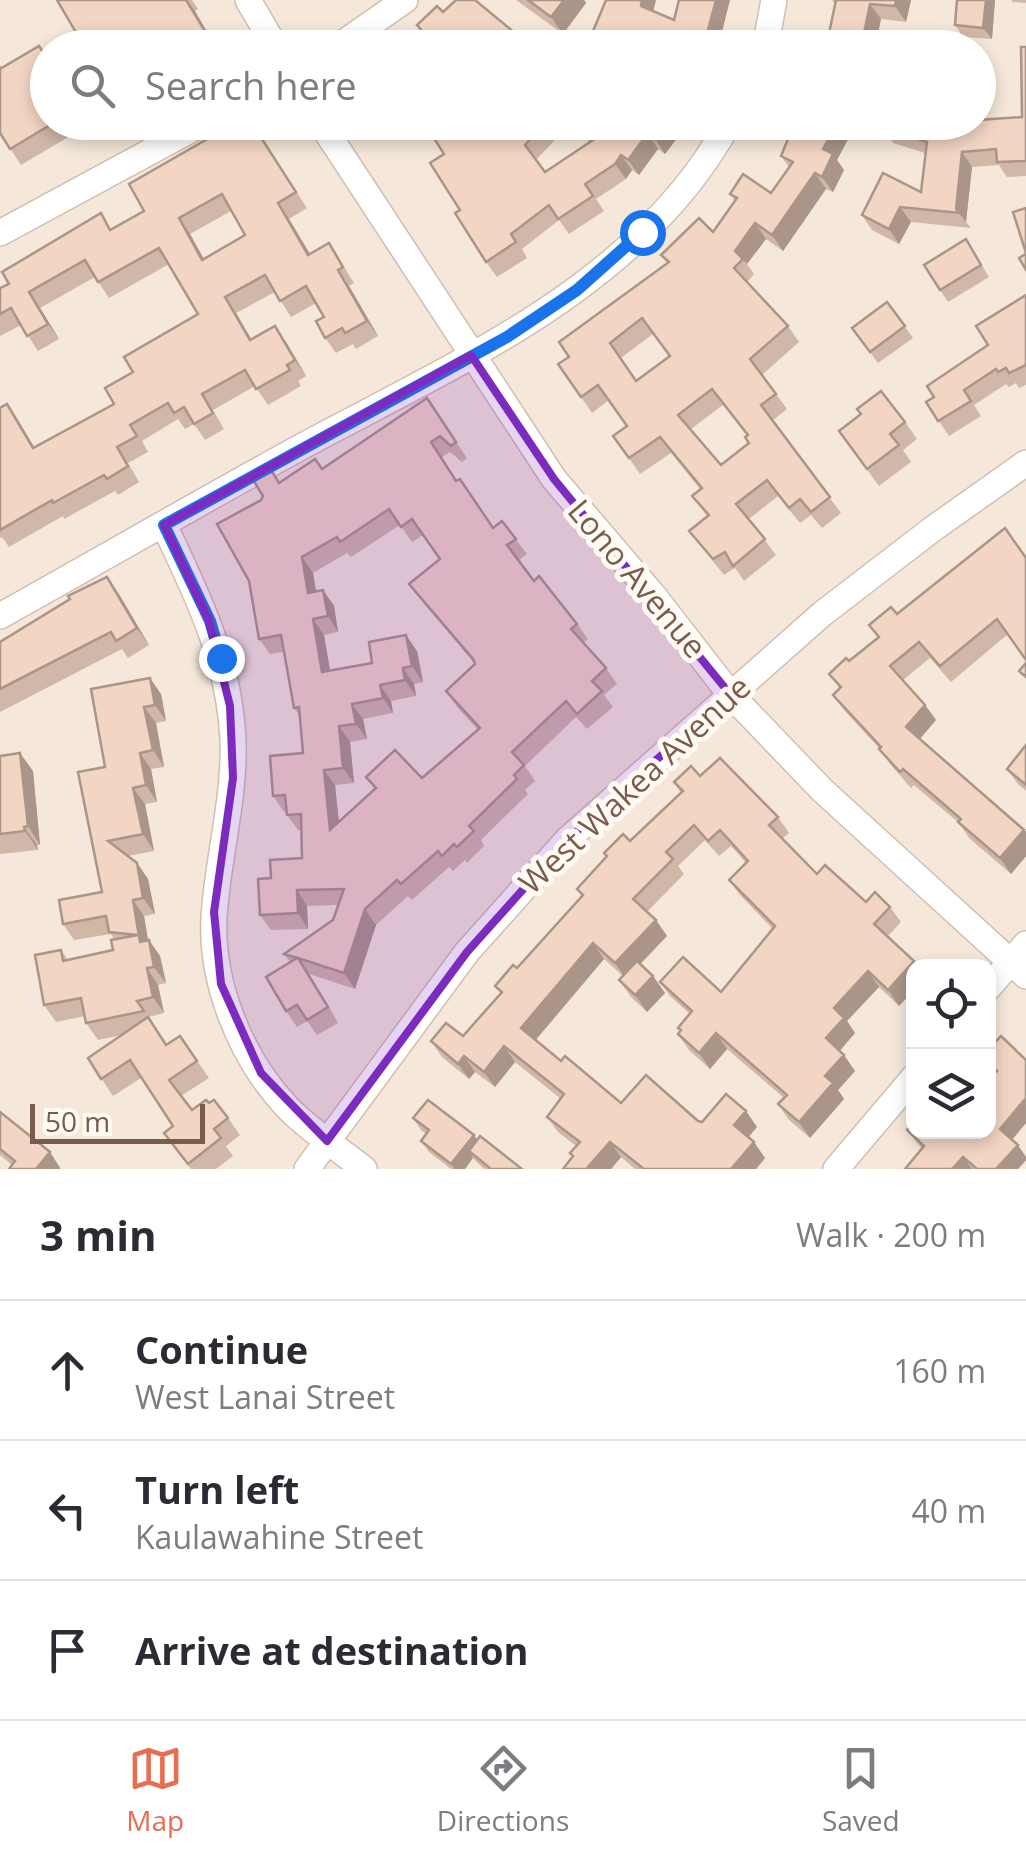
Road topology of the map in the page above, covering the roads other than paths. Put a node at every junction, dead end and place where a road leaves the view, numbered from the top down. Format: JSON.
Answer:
{"nodes":[{"id":1,"x":248,"y":0,"type":"edge"},
{"id":2,"x":406,"y":0,"type":"edge"},
{"id":3,"x":774,"y":0,"type":"edge"},
{"id":4,"x":266,"y":30,"type":"edge"},
{"id":5,"x":362,"y":30,"type":"edge"},
{"id":6,"x":768,"y":30,"type":"edge"},
{"id":7,"x":172,"y":140,"type":"edge"},
{"id":8,"x":332,"y":140,"type":"edge"},
{"id":9,"x":719,"y":140,"type":"edge"},
{"id":10,"x":0,"y":233,"type":"edge"},
{"id":11,"x":471,"y":355,"type":"junction"},
{"id":12,"x":1026,"y":464,"type":"edge"},
{"id":13,"x":164,"y":525,"type":"junction"},
{"id":14,"x":0,"y":616,"type":"edge"},
{"id":15,"x":730,"y":694,"type":"junction"},
{"id":16,"x":1021,"y":961,"type":"edge"},
{"id":17,"x":996,"y":981,"type":"edge"},
{"id":18,"x":906,"y":1086,"type":"edge"},
{"id":19,"x":327,"y":1141,"type":"junction"},
{"id":20,"x":306,"y":1169,"type":"edge"},
{"id":21,"x":364,"y":1169,"type":"edge"},
{"id":22,"x":836,"y":1169,"type":"edge"}],
"edges":[{"from":1,"to":4,"type":"street"},
{"from":2,"to":5,"type":"street"},
{"from":3,"to":6,"type":"street"},
{"from":7,"to":10,"type":"street"},
{"from":8,"to":11,"type":"street","name":"Lono Avenue"},
{"from":9,"to":11,"type":"street"},
{"from":11,"to":13,"type":"street"},
{"from":11,"to":15,"type":"street","name":"Lono Avenue"},
{"from":12,"to":15,"type":"street","name":"West Wakea Avenue"},
{"from":13,"to":14,"type":"street"},
{"from":13,"to":19,"type":"street"},
{"from":15,"to":16,"type":"street","name":"Lono Avenue"},
{"from":15,"to":19,"type":"street","name":"West Wakea Avenue"},
{"from":16,"to":17,"type":"street"},
{"from":18,"to":22,"type":"street"},
{"from":19,"to":20,"type":"street","name":"West Wakea Avenue"},
{"from":19,"to":21,"type":"street"}]}
